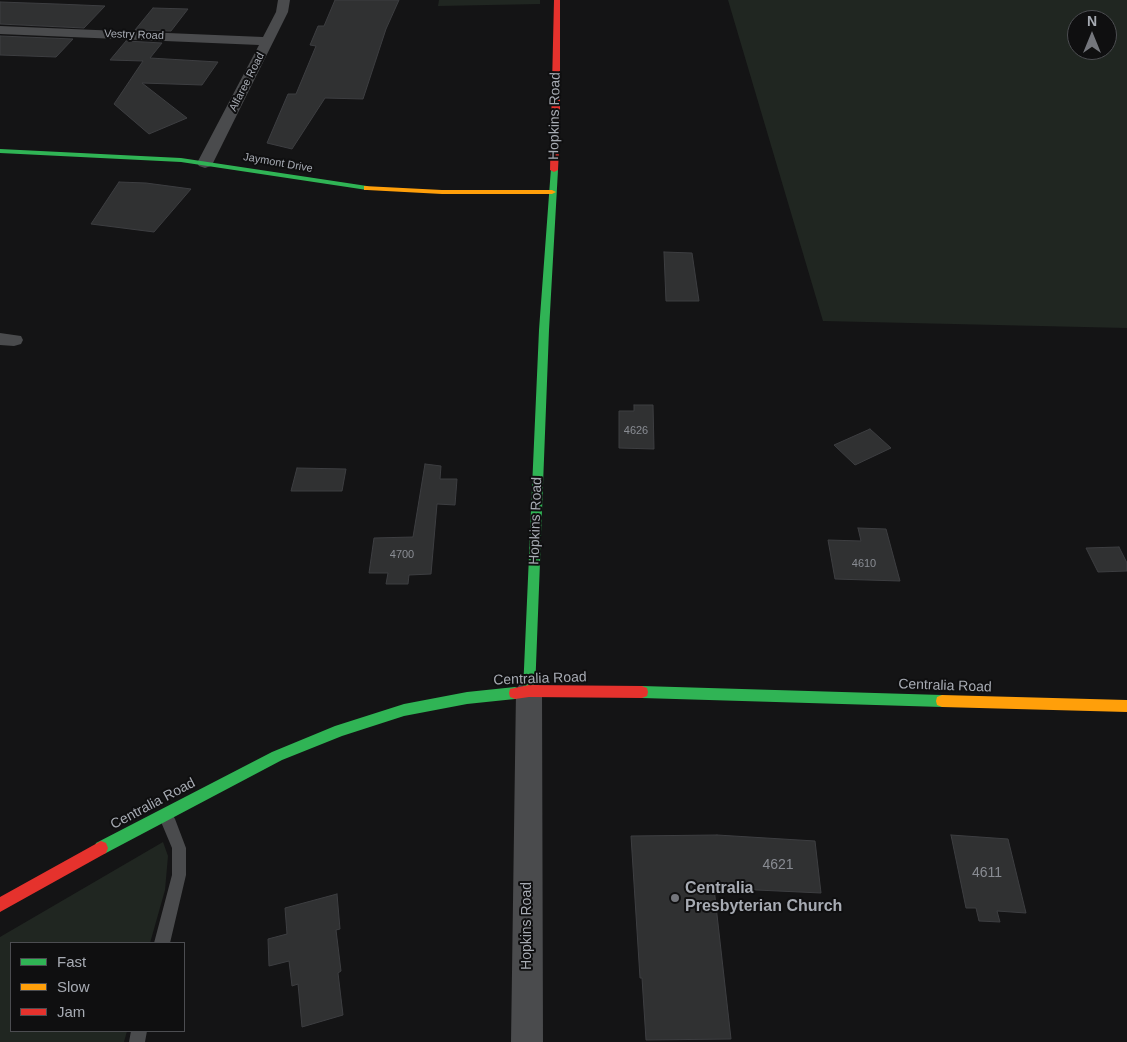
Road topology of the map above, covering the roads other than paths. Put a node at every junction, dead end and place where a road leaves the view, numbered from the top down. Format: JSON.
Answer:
{"nodes":[{"id":1,"x":284,"y":0,"type":"edge"},
{"id":2,"x":556,"y":0,"type":"edge"},
{"id":3,"x":0,"y":30,"type":"edge"},
{"id":4,"x":268,"y":41,"type":"junction"},
{"id":5,"x":0,"y":151,"type":"edge"},
{"id":6,"x":205,"y":163,"type":"junction"},
{"id":7,"x":552,"y":192,"type":"junction"},
{"id":8,"x":529,"y":692,"type":"junction"},
{"id":9,"x":1127,"y":706,"type":"edge"},
{"id":10,"x":164,"y":815,"type":"junction"},
{"id":11,"x":0,"y":905,"type":"edge"},
{"id":12,"x":162,"y":942,"type":"edge"},
{"id":13,"x":527,"y":1042,"type":"edge"}],
"edges":[{"from":1,"to":4,"type":"street","name":"Alfaree Road"},
{"from":2,"to":7,"type":"main road","name":"Hopkins Road"},
{"from":3,"to":4,"type":"street","name":"Vestry Road"},
{"from":4,"to":6,"type":"street","name":"Alfaree Road"},
{"from":5,"to":6,"type":"main road","name":"Jaymont Drive"},
{"from":6,"to":7,"type":"main road","name":"Jaymont Drive"},
{"from":7,"to":8,"type":"main road","name":"Hopkins Road"},
{"from":8,"to":9,"type":"main road","name":"Centralia Road"},
{"from":8,"to":10,"type":"main road","name":"Centralia Road"},
{"from":8,"to":13,"type":"street","name":"Hopkins Road"},
{"from":10,"to":11,"type":"main road","name":"Centralia Road"},
{"from":10,"to":12,"type":"lane"}]}
